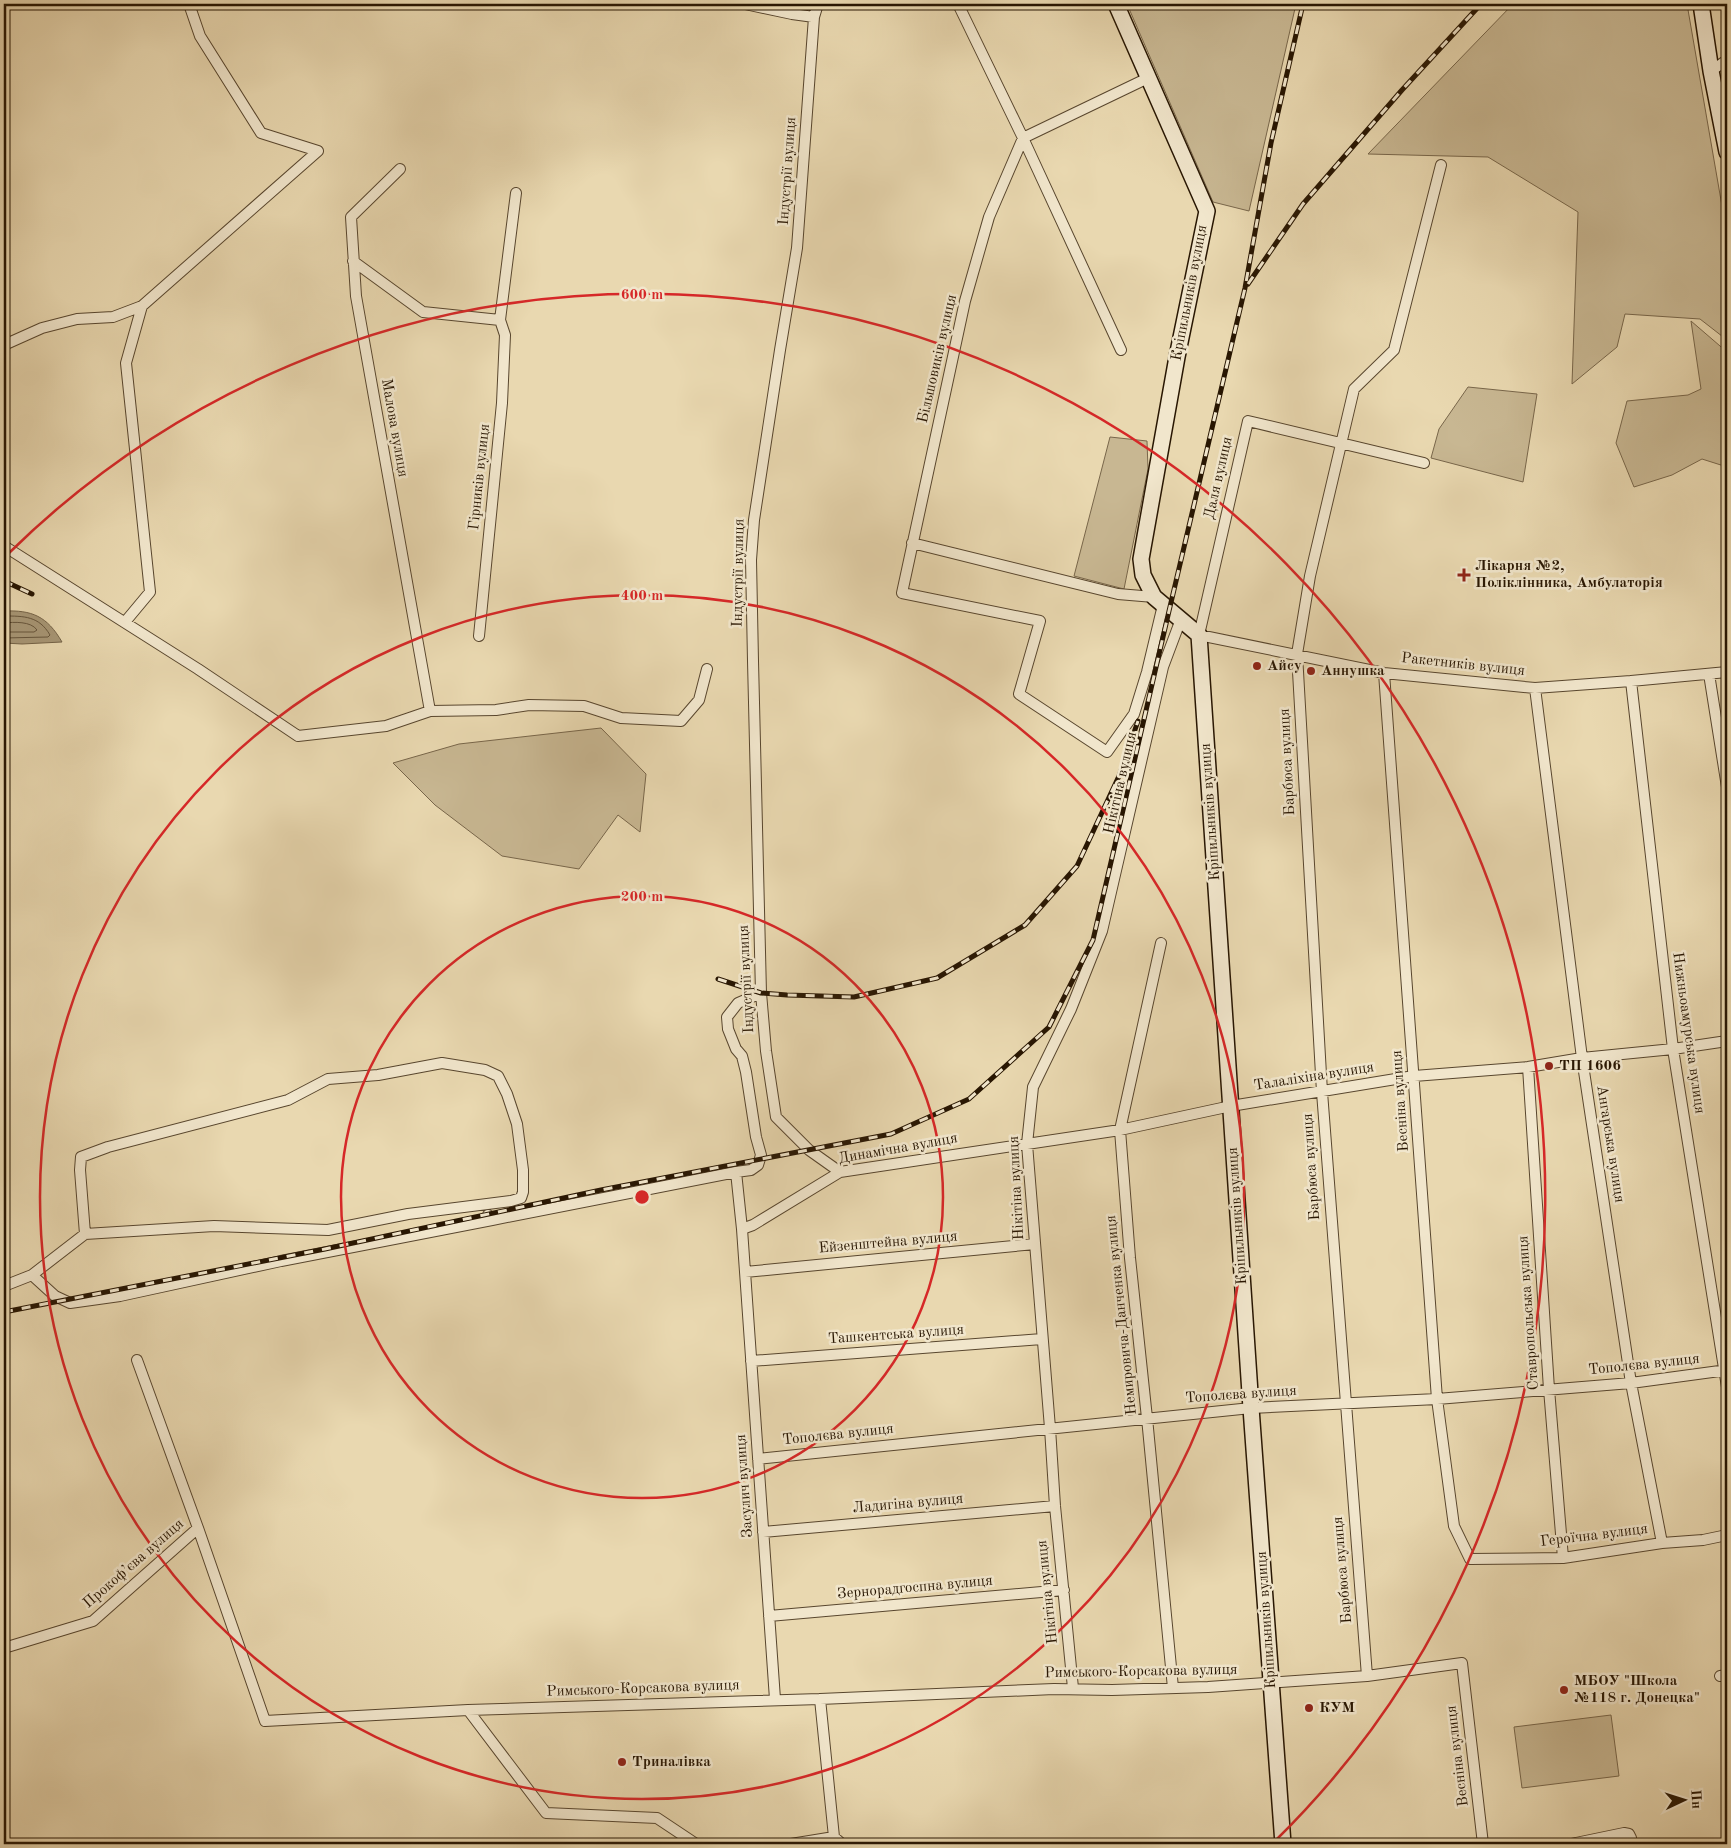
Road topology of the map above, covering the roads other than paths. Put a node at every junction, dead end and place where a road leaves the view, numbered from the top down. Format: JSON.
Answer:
{"nodes":[{"id":1,"x":189,"y":4,"type":"edge"},
{"id":2,"x":744,"y":4,"type":"edge"},
{"id":3,"x":818,"y":4,"type":"edge"},
{"id":4,"x":958,"y":4,"type":"edge"},
{"id":5,"x":1116,"y":4,"type":"edge"},
{"id":6,"x":1701,"y":4,"type":"edge"},
{"id":7,"x":814,"y":17,"type":"junction"},
{"id":8,"x":1727,"y":60,"type":"edge"},
{"id":9,"x":1711,"y":71,"type":"junction"},
{"id":10,"x":1148,"y":78,"type":"junction"},
{"id":11,"x":1023,"y":138,"type":"junction"},
{"id":12,"x":1727,"y":152,"type":"edge"},
{"id":13,"x":1441,"y":165,"type":"dead end"},
{"id":14,"x":400,"y":169,"type":"dead end"},
{"id":15,"x":516,"y":193,"type":"dead end"},
{"id":16,"x":353,"y":261,"type":"junction"},
{"id":17,"x":142,"y":306,"type":"junction"},
{"id":18,"x":500,"y":320,"type":"junction"},
{"id":19,"x":4,"y":345,"type":"edge"},
{"id":20,"x":1121,"y":350,"type":"dead end"},
{"id":21,"x":1340,"y":442,"type":"junction"},
{"id":22,"x":1424,"y":462,"type":"dead end"},
{"id":23,"x":912,"y":543,"type":"junction"},
{"id":24,"x":4,"y":546,"type":"edge"},
{"id":25,"x":1158,"y":601,"type":"junction"},
{"id":26,"x":1180,"y":619,"type":"junction"},
{"id":27,"x":125,"y":622,"type":"junction"},
{"id":28,"x":1199,"y":635,"type":"junction"},
{"id":29,"x":479,"y":636,"type":"dead end"},
{"id":30,"x":1296,"y":654,"type":"junction"},
{"id":31,"x":707,"y":669,"type":"dead end"},
{"id":32,"x":1727,"y":672,"type":"edge"},
{"id":33,"x":1384,"y":673,"type":"junction"},
{"id":34,"x":1709,"y":674,"type":"junction"},
{"id":35,"x":1631,"y":681,"type":"junction"},
{"id":36,"x":1535,"y":688,"type":"junction"},
{"id":37,"x":430,"y":711,"type":"junction"},
{"id":38,"x":1727,"y":786,"type":"edge"},
{"id":39,"x":1161,"y":943,"type":"dead end"},
{"id":40,"x":760,"y":993,"type":"junction"},
{"id":41,"x":1727,"y":1041,"type":"edge"},
{"id":42,"x":1673,"y":1048,"type":"junction"},
{"id":43,"x":1582,"y":1058,"type":"junction"},
{"id":44,"x":1528,"y":1067,"type":"junction"},
{"id":45,"x":1414,"y":1076,"type":"junction"},
{"id":46,"x":1322,"y":1092,"type":"junction"},
{"id":47,"x":1231,"y":1106,"type":"junction"},
{"id":48,"x":1120,"y":1130,"type":"junction"},
{"id":49,"x":1027,"y":1144,"type":"junction"},
{"id":50,"x":736,"y":1172,"type":"junction"},
{"id":51,"x":840,"y":1172,"type":"junction"},
{"id":52,"x":482,"y":1206,"type":"junction"},
{"id":53,"x":492,"y":1220,"type":"junction"},
{"id":54,"x":742,"y":1229,"type":"junction"},
{"id":55,"x":85,"y":1234,"type":"junction"},
{"id":56,"x":1035,"y":1244,"type":"junction"},
{"id":57,"x":745,"y":1272,"type":"junction"},
{"id":58,"x":32,"y":1275,"type":"junction"},
{"id":59,"x":4,"y":1286,"type":"edge"},
{"id":60,"x":1042,"y":1339,"type":"junction"},
{"id":61,"x":137,"y":1360,"type":"dead end"},
{"id":62,"x":751,"y":1362,"type":"junction"},
{"id":63,"x":1726,"y":1370,"type":"edge"},
{"id":64,"x":1631,"y":1383,"type":"junction"},
{"id":65,"x":1727,"y":1387,"type":"edge"},
{"id":66,"x":1548,"y":1389,"type":"junction"},
{"id":67,"x":1437,"y":1399,"type":"junction"},
{"id":68,"x":1344,"y":1403,"type":"junction"},
{"id":69,"x":1251,"y":1408,"type":"junction"},
{"id":70,"x":1147,"y":1418,"type":"junction"},
{"id":71,"x":1050,"y":1428,"type":"junction"},
{"id":72,"x":758,"y":1459,"type":"junction"},
{"id":73,"x":1055,"y":1506,"type":"junction"},
{"id":74,"x":1454,"y":1526,"type":"joint"},
{"id":75,"x":198,"y":1528,"type":"junction"},
{"id":76,"x":763,"y":1532,"type":"junction"},
{"id":77,"x":1727,"y":1535,"type":"edge"},
{"id":78,"x":1662,"y":1543,"type":"junction"},
{"id":79,"x":1563,"y":1558,"type":"junction"},
{"id":80,"x":1064,"y":1590,"type":"junction"},
{"id":81,"x":769,"y":1616,"type":"junction"},
{"id":82,"x":4,"y":1648,"type":"edge"},
{"id":83,"x":1462,"y":1663,"type":"joint"},
{"id":84,"x":1366,"y":1676,"type":"junction"},
{"id":85,"x":1272,"y":1683,"type":"junction"},
{"id":86,"x":1073,"y":1688,"type":"junction"},
{"id":87,"x":1173,"y":1688,"type":"junction"},
{"id":88,"x":775,"y":1699,"type":"junction"},
{"id":89,"x":820,"y":1699,"type":"junction"},
{"id":90,"x":468,"y":1710,"type":"junction"},
{"id":91,"x":264,"y":1721,"type":"joint"},
{"id":92,"x":834,"y":1837,"type":"junction"},
{"id":93,"x":696,"y":1844,"type":"edge"},
{"id":94,"x":791,"y":1844,"type":"edge"},
{"id":95,"x":842,"y":1844,"type":"edge"},
{"id":96,"x":1283,"y":1844,"type":"edge"},
{"id":97,"x":1483,"y":1844,"type":"edge"},
{"id":98,"x":1571,"y":1844,"type":"edge"},
{"id":99,"x":1631,"y":1844,"type":"edge"}],
"edges":[{"from":1,"to":17,"type":"street"},
{"from":2,"to":7,"type":"street"},
{"from":3,"to":7,"type":"street","name":"Індустрії вулиця"},
{"from":4,"to":11,"type":"street"},
{"from":5,"to":10,"type":"street","name":"Кріпильників вулиця"},
{"from":6,"to":9,"type":"street"},
{"from":7,"to":40,"type":"street","name":"Індустрії вулиця"},
{"from":8,"to":9,"type":"street"},
{"from":9,"to":12,"type":"street"},
{"from":10,"to":11,"type":"street"},
{"from":10,"to":25,"type":"street","name":"Кріпильників вулиця"},
{"from":11,"to":20,"type":"street"},
{"from":11,"to":23,"type":"street","name":"Більшовиків вулиця"},
{"from":13,"to":21,"type":"street"},
{"from":14,"to":16,"type":"street","name":"Малова вулиця"},
{"from":15,"to":18,"type":"street","name":"Гірників вулиця"},
{"from":16,"to":18,"type":"street"},
{"from":16,"to":37,"type":"street","name":"Малова вулиця"},
{"from":17,"to":19,"type":"street"},
{"from":17,"to":27,"type":"street"},
{"from":18,"to":29,"type":"street","name":"Гірників вулиця"},
{"from":21,"to":22,"type":"street","name":"Даля вулиця"},
{"from":21,"to":28,"type":"street","name":"Даля вулиця"},
{"from":21,"to":30,"type":"street"},
{"from":23,"to":25,"type":"street"},
{"from":23,"to":25,"type":"street","name":"Більшовиків вулиця"},
{"from":24,"to":27,"type":"street"},
{"from":25,"to":26,"type":"street","name":"Кріпильників вулиця"},
{"from":26,"to":28,"type":"street","name":"Кріпильників вулиця"},
{"from":26,"to":49,"type":"street","name":"Нікітіна вулиця"},
{"from":27,"to":37,"type":"street"},
{"from":28,"to":30,"type":"street","name":"Ракетників вулиця"},
{"from":28,"to":47,"type":"street","name":"Кріпильників вулиця"},
{"from":30,"to":33,"type":"street","name":"Ракетників вулиця"},
{"from":30,"to":46,"type":"street","name":"Барбюса вулиця"},
{"from":31,"to":37,"type":"street"},
{"from":32,"to":34,"type":"street","name":"Ракетників вулиця"},
{"from":33,"to":36,"type":"street","name":"Ракетників вулиця"},
{"from":33,"to":45,"type":"street","name":"Весніна вулиця"},
{"from":34,"to":35,"type":"street","name":"Ракетників вулиця"},
{"from":34,"to":38,"type":"street"},
{"from":35,"to":36,"type":"street","name":"Ракетників вулиця"},
{"from":35,"to":42,"type":"street","name":"Нижньоамурська вулиця"},
{"from":36,"to":43,"type":"street","name":"Ангарська вулиця"},
{"from":39,"to":48,"type":"street","name":"Немировича-Данченка вулиця"},
{"from":40,"to":50,"type":"street"},
{"from":40,"to":51,"type":"street","name":"Індустрії вулиця"},
{"from":41,"to":42,"type":"street","name":"Талаліхіна вулиця"},
{"from":42,"to":43,"type":"street","name":"Талаліхіна вулиця"},
{"from":42,"to":63,"type":"street","name":"Нижньоамурська вулиця"},
{"from":43,"to":44,"type":"street","name":"Талаліхіна вулиця"},
{"from":43,"to":64,"type":"street","name":"Ангарська вулиця"},
{"from":44,"to":45,"type":"street","name":"Талаліхіна вулиця"},
{"from":44,"to":66,"type":"street","name":"Ставропольська вулиця"},
{"from":45,"to":46,"type":"street","name":"Талаліхіна вулиця"},
{"from":45,"to":67,"type":"street","name":"Весніна вулиця"},
{"from":46,"to":47,"type":"street","name":"Талаліхіна вулиця"},
{"from":46,"to":68,"type":"street","name":"Барбюса вулиця"},
{"from":47,"to":48,"type":"street","name":"Талаліхіна вулиця"},
{"from":47,"to":69,"type":"street","name":"Кріпильників вулиця"},
{"from":48,"to":49,"type":"street","name":"Талаліхіна вулиця"},
{"from":48,"to":70,"type":"street","name":"Немировича-Данченка вулиця"},
{"from":49,"to":51,"type":"street","name":"Динамічна вулиця"},
{"from":49,"to":56,"type":"street","name":"Нікітіна вулиця"},
{"from":50,"to":53,"type":"street"},
{"from":50,"to":54,"type":"street"},
{"from":51,"to":54,"type":"street","name":"Динамічна вулиця"},
{"from":52,"to":53,"type":"street"},
{"from":52,"to":55,"type":"street"},
{"from":52,"to":55,"type":"street"},
{"from":53,"to":58,"type":"street"},
{"from":54,"to":57,"type":"street"},
{"from":55,"to":58,"type":"street"},
{"from":56,"to":57,"type":"street","name":"Ейзенштейна вулиця"},
{"from":56,"to":60,"type":"street","name":"Нікітіна вулиця"},
{"from":57,"to":62,"type":"street","name":"Засулич вулиця"},
{"from":58,"to":59,"type":"street"},
{"from":60,"to":62,"type":"street","name":"Ташкентська вулиця"},
{"from":60,"to":71,"type":"street","name":"Нікітіна вулиця"},
{"from":61,"to":75,"type":"street","name":"Прокоф’єва вулиця"},
{"from":62,"to":72,"type":"street","name":"Засулич вулиця"},
{"from":63,"to":64,"type":"street","name":"Тополєва вулиця"},
{"from":63,"to":65,"type":"street","name":"Нижньоамурська вулиця"},
{"from":64,"to":66,"type":"street","name":"Тополєва вулиця"},
{"from":64,"to":78,"type":"street","name":"Ангарська вулиця"},
{"from":66,"to":67,"type":"street","name":"Тополєва вулиця"},
{"from":66,"to":79,"type":"street","name":"Ставропольська вулиця"},
{"from":67,"to":68,"type":"street","name":"Тополєва вулиця"},
{"from":67,"to":74,"type":"street","name":"Весніна вулиця"},
{"from":68,"to":69,"type":"street","name":"Тополєва вулиця"},
{"from":68,"to":84,"type":"street","name":"Барбюса вулиця"},
{"from":69,"to":70,"type":"street","name":"Тополєва вулиця"},
{"from":69,"to":85,"type":"street","name":"Кріпильників вулиця"},
{"from":70,"to":71,"type":"street","name":"Тополєва вулиця"},
{"from":70,"to":87,"type":"street","name":"Немировича-Данченка вулиця"},
{"from":71,"to":72,"type":"street","name":"Тополєва вулиця"},
{"from":71,"to":73,"type":"street","name":"Нікітіна вулиця"},
{"from":72,"to":76,"type":"street","name":"Засулич вулиця"},
{"from":73,"to":76,"type":"street","name":"Ладигіна вулиця"},
{"from":73,"to":80,"type":"street","name":"Нікітіна вулиця"},
{"from":74,"to":79,"type":"street","name":"Героїчна вулиця"},
{"from":75,"to":82,"type":"street","name":"Прокоф’єва вулиця"},
{"from":75,"to":91,"type":"street","name":"Прокоф’єва вулиця"},
{"from":76,"to":81,"type":"street","name":"Засулич вулиця"},
{"from":77,"to":78,"type":"street","name":"Героїчна вулиця"},
{"from":78,"to":79,"type":"street","name":"Героїчна вулиця"},
{"from":80,"to":81,"type":"street","name":"Зернорадгоспна вулиця"},
{"from":80,"to":86,"type":"street","name":"Нікітіна вулиця"},
{"from":81,"to":88,"type":"street","name":"Засулич вулиця"},
{"from":83,"to":84,"type":"street","name":"Римського-Корсакова вулиця"},
{"from":83,"to":97,"type":"street","name":"Весніна вулиця"},
{"from":84,"to":85,"type":"street","name":"Римського-Корсакова вулиця"},
{"from":85,"to":87,"type":"street","name":"Римського-Корсакова вулиця"},
{"from":85,"to":96,"type":"street","name":"Кріпильників вулиця"},
{"from":86,"to":87,"type":"street","name":"Римського-Корсакова вулиця"},
{"from":86,"to":89,"type":"street","name":"Римського-Корсакова вулиця"},
{"from":88,"to":89,"type":"street","name":"Римського-Корсакова вулиця"},
{"from":88,"to":90,"type":"street","name":"Римського-Корсакова вулиця"},
{"from":89,"to":92,"type":"street"},
{"from":90,"to":91,"type":"street","name":"Римського-Корсакова вулиця"},
{"from":90,"to":93,"type":"street"},
{"from":92,"to":94,"type":"street"},
{"from":92,"to":95,"type":"street"},
{"from":98,"to":99,"type":"street"}]}
